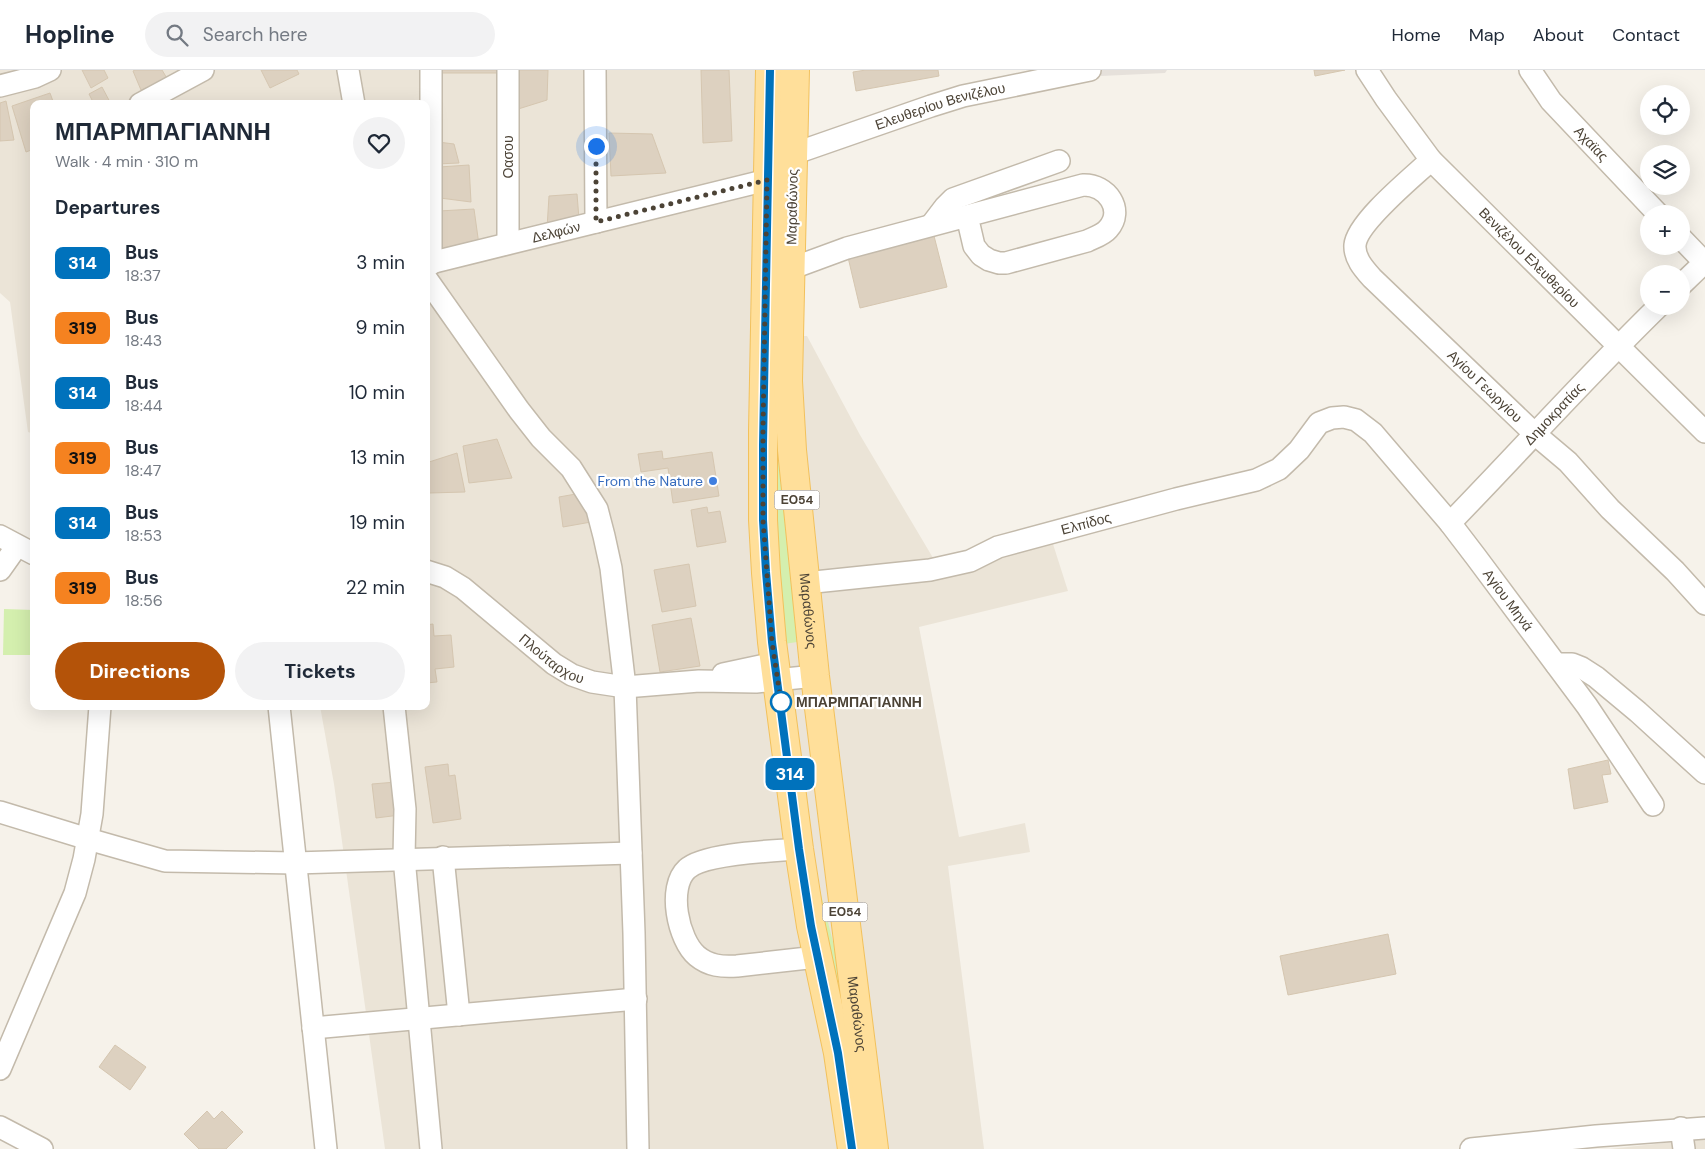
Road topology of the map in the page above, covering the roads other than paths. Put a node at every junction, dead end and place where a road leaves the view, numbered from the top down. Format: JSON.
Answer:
{"nodes":[{"id":1,"x":50,"y":70,"type":"edge"},
{"id":2,"x":203,"y":70,"type":"edge"},
{"id":3,"x":348,"y":70,"type":"edge"},
{"id":4,"x":431,"y":70,"type":"edge"},
{"id":5,"x":508,"y":70,"type":"edge"},
{"id":6,"x":595,"y":70,"type":"edge"},
{"id":7,"x":770,"y":70,"type":"edge"},
{"id":8,"x":795,"y":70,"type":"edge"},
{"id":9,"x":1090,"y":70,"type":"edge"},
{"id":10,"x":1367,"y":70,"type":"edge"},
{"id":11,"x":1530,"y":70,"type":"edge"},
{"id":12,"x":175,"y":76,"type":"edge"},
{"id":13,"x":8,"y":80,"type":"edge"},
{"id":14,"x":145,"y":100,"type":"edge"},
{"id":15,"x":353,"y":100,"type":"edge"},
{"id":16,"x":430,"y":136,"type":"edge"},
{"id":17,"x":793,"y":154,"type":"junction"},
{"id":18,"x":1431,"y":160,"type":"junction"},
{"id":19,"x":1059,"y":161,"type":"dead end"},
{"id":20,"x":767,"y":180,"type":"junction"},
{"id":21,"x":1649,"y":205,"type":"edge"},
{"id":22,"x":968,"y":216,"type":"junction"},
{"id":23,"x":596,"y":222,"type":"junction"},
{"id":24,"x":932,"y":224,"type":"junction"},
{"id":25,"x":508,"y":243,"type":"junction"},
{"id":26,"x":1690,"y":247,"type":"edge"},
{"id":27,"x":1705,"y":263,"type":"edge"},
{"id":28,"x":430,"y":268,"type":"edge"},
{"id":29,"x":790,"y":269,"type":"junction"},
{"id":30,"x":430,"y":272,"type":"edge"},
{"id":31,"x":1690,"y":277,"type":"edge"},
{"id":32,"x":1650,"y":315,"type":"edge"},
{"id":33,"x":1619,"y":346,"type":"junction"},
{"id":34,"x":1344,"y":417,"type":"joint"},
{"id":35,"x":1705,"y":432,"type":"edge"},
{"id":36,"x":1536,"y":435,"type":"junction"},
{"id":37,"x":1450,"y":523,"type":"junction"},
{"id":38,"x":17,"y":545,"type":"edge"},
{"id":39,"x":0,"y":570,"type":"edge"},
{"id":40,"x":430,"y":572,"type":"edge"},
{"id":41,"x":805,"y":583,"type":"junction"},
{"id":42,"x":1705,"y":604,"type":"edge"},
{"id":43,"x":1556,"y":664,"type":"junction"},
{"id":44,"x":790,"y":675,"type":"junction"},
{"id":45,"x":625,"y":687,"type":"junction"},
{"id":46,"x":100,"y":710,"type":"edge"},
{"id":47,"x":278,"y":710,"type":"edge"},
{"id":48,"x":394,"y":710,"type":"edge"},
{"id":49,"x":1705,"y":773,"type":"edge"},
{"id":50,"x":1652,"y":805,"type":"dead end"},
{"id":51,"x":0,"y":812,"type":"edge"},
{"id":52,"x":88,"y":839,"type":"junction"},
{"id":53,"x":799,"y":849,"type":"junction"},
{"id":54,"x":631,"y":853,"type":"junction"},
{"id":55,"x":443,"y":857,"type":"junction"},
{"id":56,"x":404,"y":858,"type":"junction"},
{"id":57,"x":295,"y":863,"type":"junction"},
{"id":58,"x":817,"y":957,"type":"junction"},
{"id":59,"x":636,"y":999,"type":"junction"},
{"id":60,"x":459,"y":1015,"type":"junction"},
{"id":61,"x":419,"y":1018,"type":"junction"},
{"id":62,"x":313,"y":1028,"type":"junction"},
{"id":63,"x":0,"y":1070,"type":"edge"},
{"id":64,"x":0,"y":1127,"type":"edge"},
{"id":65,"x":1681,"y":1128,"type":"junction"},
{"id":66,"x":1705,"y":1128,"type":"edge"},
{"id":67,"x":42,"y":1149,"type":"edge"},
{"id":68,"x":326,"y":1149,"type":"edge"},
{"id":69,"x":431,"y":1149,"type":"edge"},
{"id":70,"x":638,"y":1149,"type":"edge"},
{"id":71,"x":852,"y":1149,"type":"edge"},
{"id":72,"x":874,"y":1149,"type":"edge"},
{"id":73,"x":1471,"y":1149,"type":"edge"},
{"id":74,"x":1684,"y":1149,"type":"edge"}],
"edges":[{"from":1,"to":13,"type":"street"},
{"from":2,"to":12,"type":"street"},
{"from":3,"to":15,"type":"street"},
{"from":4,"to":16,"type":"street"},
{"from":5,"to":25,"type":"street","name":"Οασου"},
{"from":6,"to":23,"type":"street"},
{"from":7,"to":20,"type":"main road","name":"Μαραθώνος","number":"ΕΟ54"},
{"from":8,"to":17,"type":"main road","name":"Μαραθώνος","number":"ΕΟ54"},
{"from":9,"to":17,"type":"street","name":"Ελευθερίου Βενιζέλου"},
{"from":10,"to":18,"type":"street","name":"Βενιζέλου Ελευθερίου"},
{"from":11,"to":21,"type":"street","name":"Αχαϊας"},
{"from":12,"to":14,"type":"street"},
{"from":17,"to":29,"type":"main road","name":"Μαραθώνος","number":"ΕΟ54"},
{"from":18,"to":33,"type":"street","name":"Βενιζέλου Ελευθερίου"},
{"from":18,"to":36,"type":"street","name":"Αγίου Γεωργίου"},
{"from":19,"to":24,"type":"street"},
{"from":20,"to":23,"type":"street","name":"Δελφών"},
{"from":20,"to":44,"type":"main road","name":"Μαραθώνος","number":"ΕΟ54"},
{"from":22,"to":22,"type":"street"},
{"from":22,"to":24,"type":"street"},
{"from":23,"to":25,"type":"street","name":"Δελφών"},
{"from":24,"to":29,"type":"street"},
{"from":25,"to":28,"type":"street","name":"Δελφών"},
{"from":26,"to":27,"type":"street"},
{"from":27,"to":31,"type":"street"},
{"from":29,"to":41,"type":"main road","name":"Μαραθώνος","number":"ΕΟ54"},
{"from":30,"to":45,"type":"street"},
{"from":32,"to":33,"type":"street","name":"Δημοκρατίας"},
{"from":33,"to":35,"type":"street","name":"Βενιζέλου Ελευθερίου"},
{"from":33,"to":36,"type":"street","name":"Δημοκρατίας"},
{"from":34,"to":37,"type":"street","name":"Αγίου Μηνά"},
{"from":34,"to":41,"type":"street","name":"Ελπίδος"},
{"from":36,"to":37,"type":"street","name":"Δημοκρατίας"},
{"from":36,"to":42,"type":"street","name":"Αγίου Γεωργίου"},
{"from":37,"to":43,"type":"street","name":"Αγίου Μηνά"},
{"from":38,"to":39,"type":"street"},
{"from":40,"to":45,"type":"street","name":"Πλούταρχου"},
{"from":41,"to":44,"type":"main road","name":"Μαραθώνος","number":"ΕΟ54"},
{"from":43,"to":49,"type":"street"},
{"from":43,"to":50,"type":"street","name":"Αγίου Μηνά"},
{"from":44,"to":45,"type":"street","name":"Πλούταρχου"},
{"from":44,"to":53,"type":"main road","name":"Μαραθώνος","number":"ΕΟ54"},
{"from":44,"to":72,"type":"main road","name":"Μαραθώνος","number":"ΕΟ54"},
{"from":45,"to":54,"type":"street"},
{"from":46,"to":52,"type":"street"},
{"from":47,"to":57,"type":"street"},
{"from":48,"to":56,"type":"street"},
{"from":51,"to":52,"type":"street"},
{"from":52,"to":57,"type":"street"},
{"from":52,"to":63,"type":"street"},
{"from":53,"to":58,"type":"main road","name":"Μαραθώνος","number":"ΕΟ54"},
{"from":53,"to":58,"type":"street"},
{"from":54,"to":55,"type":"street"},
{"from":54,"to":59,"type":"street"},
{"from":55,"to":56,"type":"street"},
{"from":55,"to":60,"type":"street"},
{"from":56,"to":57,"type":"street"},
{"from":56,"to":61,"type":"street"},
{"from":57,"to":62,"type":"street"},
{"from":58,"to":71,"type":"main road","name":"Μαραθώνος","number":"ΕΟ54"},
{"from":59,"to":60,"type":"street"},
{"from":59,"to":70,"type":"street"},
{"from":60,"to":61,"type":"street"},
{"from":61,"to":62,"type":"street"},
{"from":61,"to":69,"type":"street"},
{"from":62,"to":68,"type":"street"},
{"from":64,"to":67,"type":"street"},
{"from":65,"to":66,"type":"street"},
{"from":65,"to":73,"type":"street"},
{"from":65,"to":74,"type":"street"}]}
